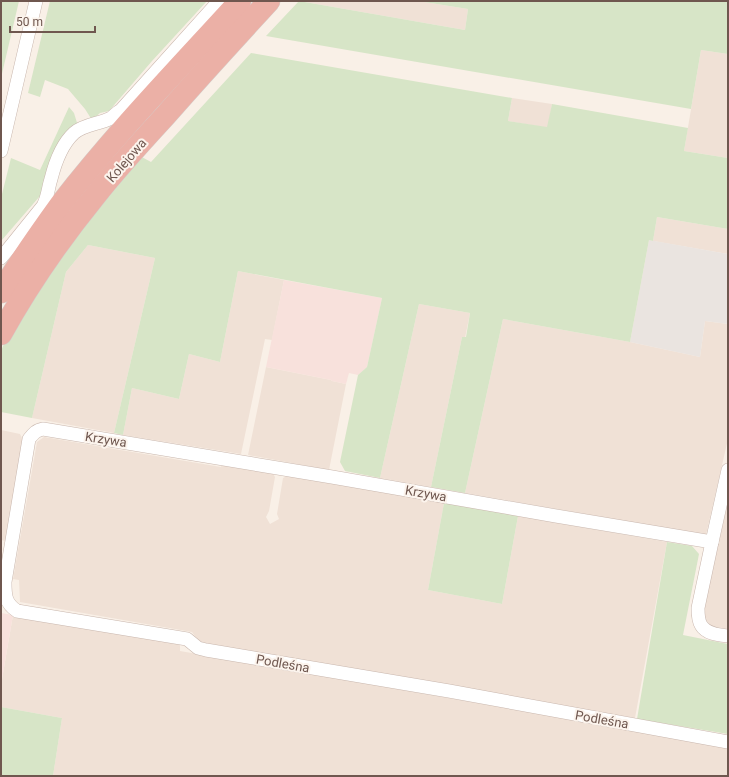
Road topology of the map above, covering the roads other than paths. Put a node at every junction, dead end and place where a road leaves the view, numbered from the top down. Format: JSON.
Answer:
{"nodes":[{"id":1,"x":36,"y":1,"type":"edge"},
{"id":2,"x":219,"y":1,"type":"edge"},
{"id":3,"x":240,"y":1,"type":"edge"},
{"id":4,"x":269,"y":1,"type":"edge"},
{"id":5,"x":127,"y":114,"type":"junction"},
{"id":6,"x":1,"y":151,"type":"edge"},
{"id":7,"x":46,"y":200,"type":"joint"},
{"id":8,"x":1,"y":258,"type":"edge"},
{"id":9,"x":1,"y":292,"type":"edge"},
{"id":10,"x":1,"y":334,"type":"edge"},
{"id":11,"x":29,"y":439,"type":"joint"},
{"id":12,"x":728,"y":470,"type":"edge"},
{"id":13,"x":726,"y":492,"type":"edge"},
{"id":14,"x":712,"y":542,"type":"junction"},
{"id":15,"x":728,"y":636,"type":"edge"},
{"id":16,"x":728,"y":742,"type":"edge"}],
"edges":[{"from":1,"to":6,"type":"street"},
{"from":2,"to":5,"type":"street"},
{"from":3,"to":5,"type":"highway","name":"Kolejowa"},
{"from":4,"to":10,"type":"highway","name":"Kolejowa"},
{"from":5,"to":7,"type":"highway"},
{"from":5,"to":9,"type":"highway","name":"Kolejowa"},
{"from":7,"to":8,"type":"street"},
{"from":11,"to":14,"type":"street","name":"Krzywa"},
{"from":11,"to":16,"type":"street","name":"Podleśna"},
{"from":12,"to":13,"type":"street"},
{"from":13,"to":14,"type":"street"},
{"from":14,"to":15,"type":"street"}]}
